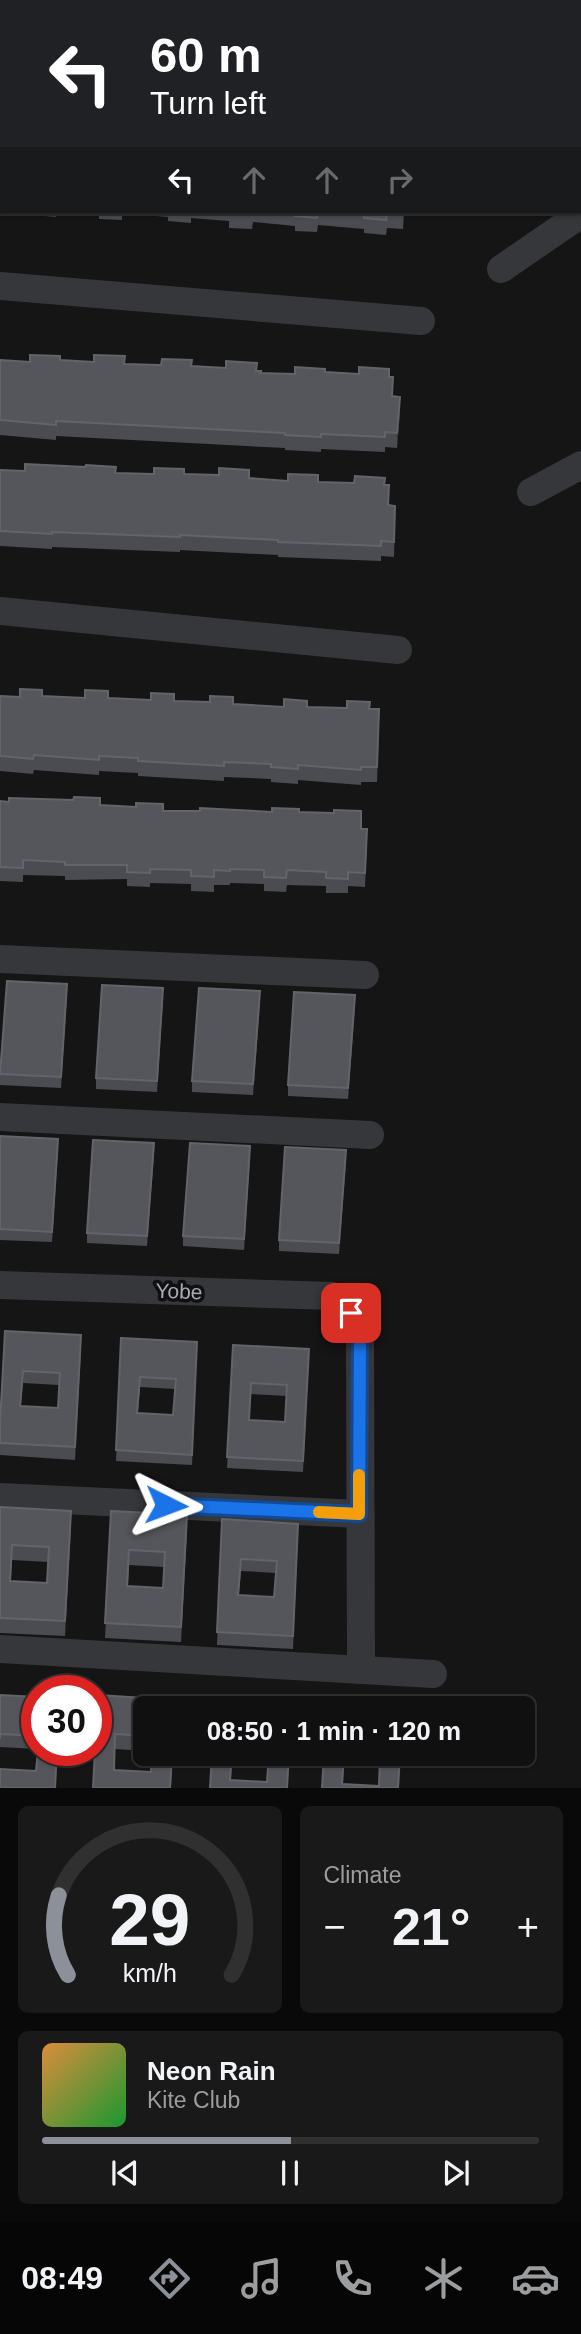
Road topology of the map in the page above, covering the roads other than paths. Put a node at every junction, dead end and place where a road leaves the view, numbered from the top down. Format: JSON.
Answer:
{"nodes":[{"id":1,"x":581,"y":214,"type":"edge"},
{"id":2,"x":501,"y":269,"type":"dead end"},
{"id":3,"x":0,"y":286,"type":"edge"},
{"id":4,"x":421,"y":321,"type":"dead end"},
{"id":5,"x":581,"y":464,"type":"edge"},
{"id":6,"x":531,"y":492,"type":"dead end"},
{"id":7,"x":0,"y":611,"type":"edge"},
{"id":8,"x":398,"y":650,"type":"dead end"},
{"id":9,"x":0,"y":959,"type":"edge"},
{"id":10,"x":365,"y":975,"type":"dead end"},
{"id":11,"x":0,"y":1117,"type":"edge"},
{"id":12,"x":370,"y":1135,"type":"dead end"},
{"id":13,"x":0,"y":1285,"type":"edge"},
{"id":14,"x":0,"y":1497,"type":"edge"},
{"id":15,"x":359,"y":1514,"type":"junction"},
{"id":16,"x":0,"y":1649,"type":"edge"},
{"id":17,"x":361,"y":1670,"type":"junction"},
{"id":18,"x":433,"y":1674,"type":"dead end"}],
"edges":[{"from":1,"to":2,"type":"street"},
{"from":3,"to":4,"type":"street"},
{"from":5,"to":6,"type":"street"},
{"from":7,"to":8,"type":"street"},
{"from":9,"to":10,"type":"street"},
{"from":11,"to":12,"type":"street"},
{"from":13,"to":15,"type":"street","name":"Yobe"},
{"from":14,"to":15,"type":"street"},
{"from":15,"to":17,"type":"street"},
{"from":16,"to":17,"type":"street"},
{"from":17,"to":18,"type":"street"}]}
